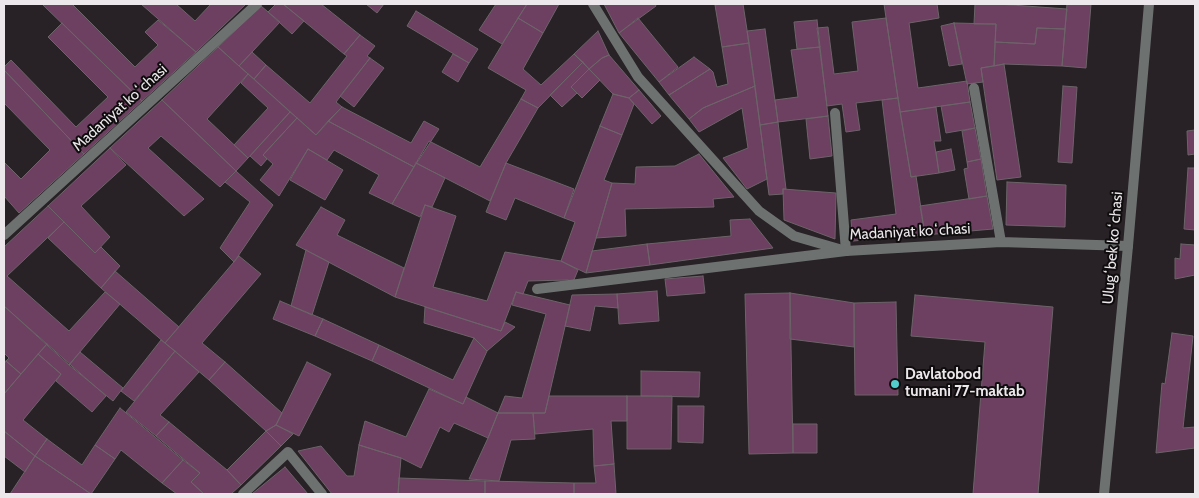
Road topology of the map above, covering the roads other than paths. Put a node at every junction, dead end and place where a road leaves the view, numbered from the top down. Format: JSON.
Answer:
{"nodes":[{"id":1,"x":257,"y":4,"type":"edge"},
{"id":2,"x":592,"y":4,"type":"edge"},
{"id":3,"x":1149,"y":4,"type":"edge"},
{"id":4,"x":974,"y":88,"type":"dead end"},
{"id":5,"x":835,"y":113,"type":"dead end"},
{"id":6,"x":4,"y":235,"type":"edge"},
{"id":7,"x":1002,"y":242,"type":"junction"},
{"id":8,"x":1128,"y":246,"type":"junction"},
{"id":9,"x":846,"y":251,"type":"junction"},
{"id":10,"x":537,"y":289,"type":"dead end"},
{"id":11,"x":243,"y":494,"type":"edge"},
{"id":12,"x":322,"y":494,"type":"edge"},
{"id":13,"x":1104,"y":494,"type":"edge"}],
"edges":[{"from":1,"to":6,"type":"street","name":"Madaniyat koʻchasi"},
{"from":2,"to":9,"type":"street","name":"Madaniyat koʻchasi"},
{"from":3,"to":8,"type":"street","name":"Ulugʻbek koʻchasi"},
{"from":4,"to":7,"type":"street"},
{"from":5,"to":9,"type":"street"},
{"from":7,"to":8,"type":"street","name":"Madaniyat koʻchasi"},
{"from":7,"to":9,"type":"street","name":"Madaniyat koʻchasi"},
{"from":8,"to":13,"type":"street","name":"Ulugʻbek koʻchasi"},
{"from":9,"to":10,"type":"street"},
{"from":11,"to":12,"type":"street"}]}
